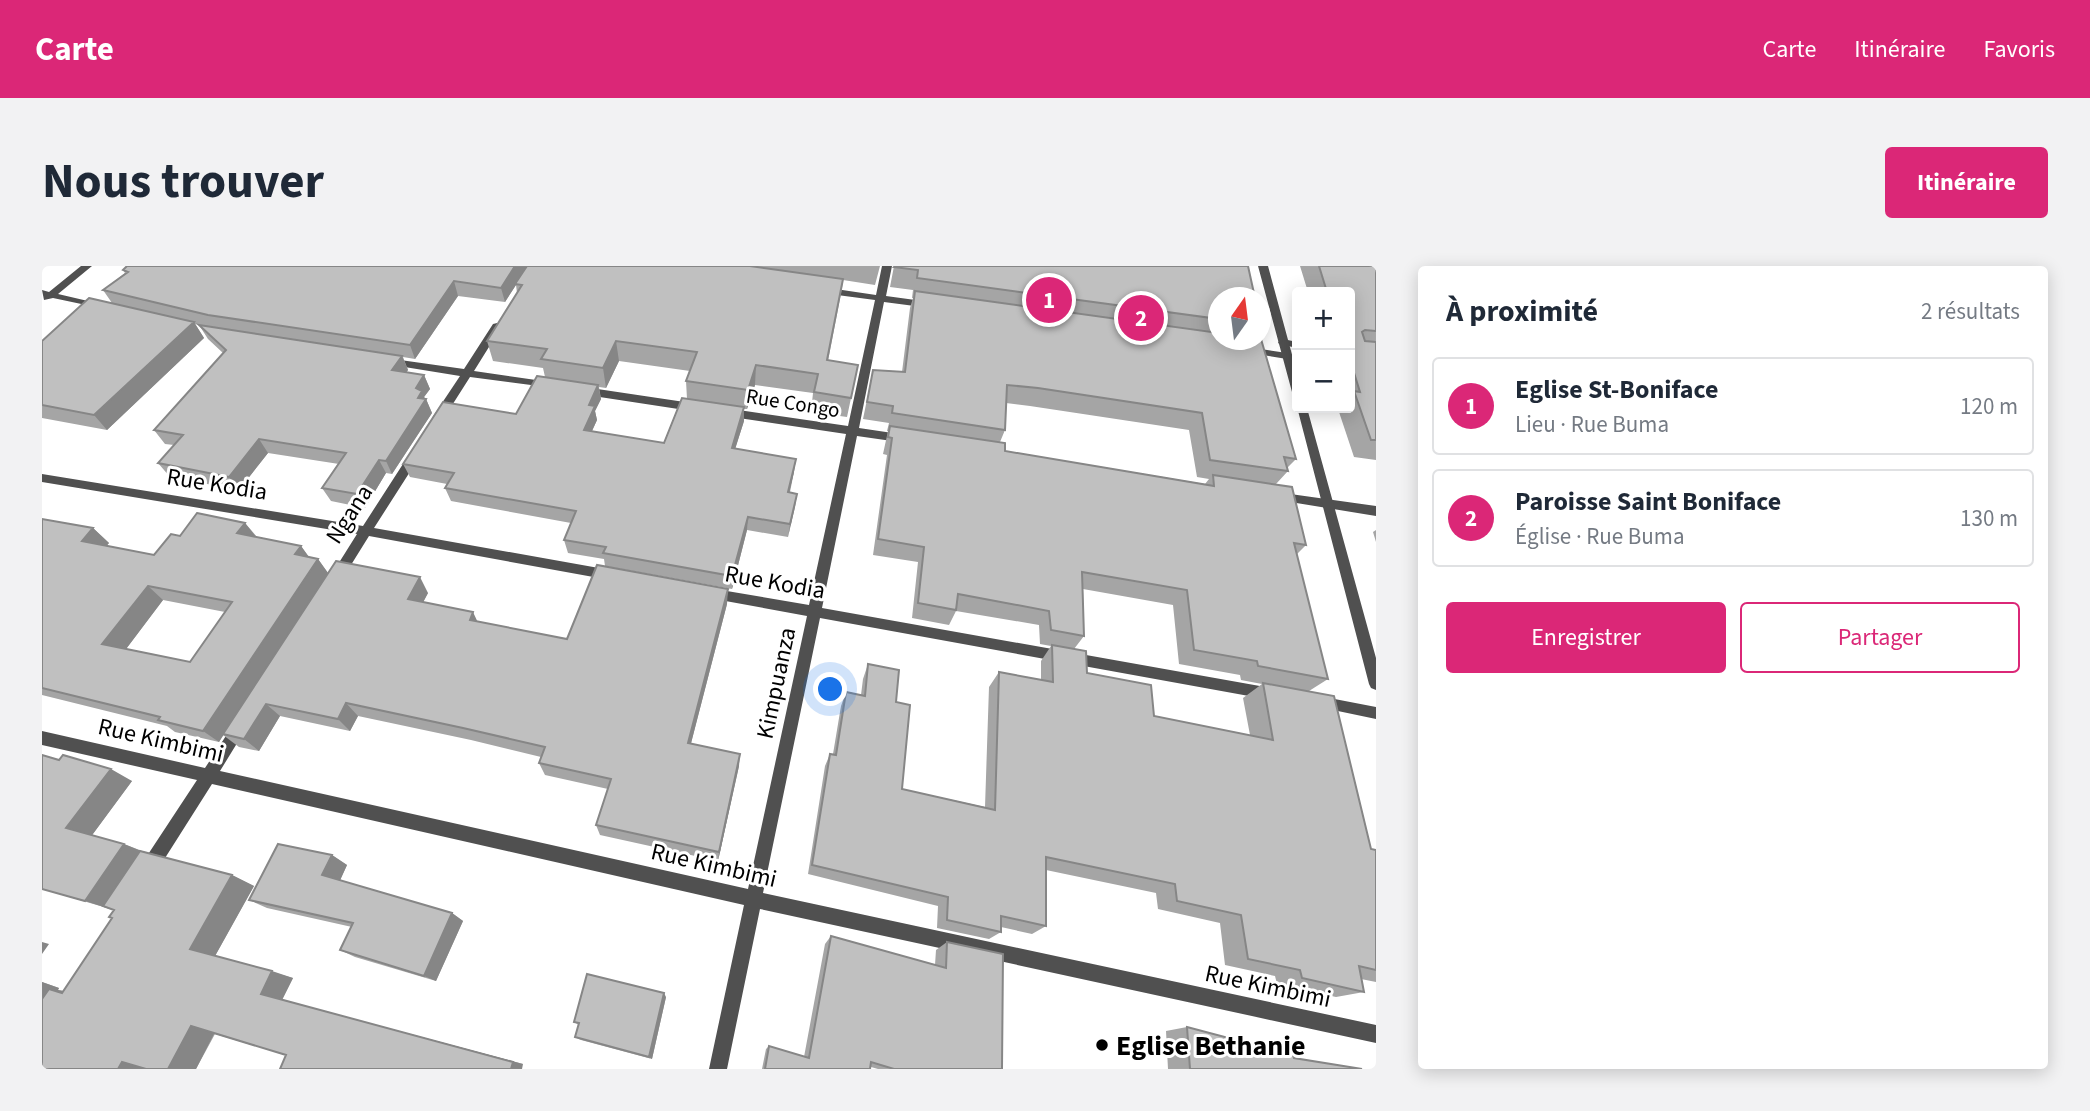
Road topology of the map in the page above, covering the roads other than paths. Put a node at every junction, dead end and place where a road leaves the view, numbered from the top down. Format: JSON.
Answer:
{"nodes":[{"id":1,"x":87,"y":266,"type":"edge"},
{"id":2,"x":887,"y":266,"type":"edge"},
{"id":3,"x":1263,"y":266,"type":"edge"},
{"id":4,"x":812,"y":288,"type":"edge"},
{"id":5,"x":45,"y":297,"type":"edge"},
{"id":6,"x":880,"y":298,"type":"junction"},
{"id":7,"x":948,"y":307,"type":"edge"},
{"id":8,"x":508,"y":309,"type":"edge"},
{"id":9,"x":115,"y":310,"type":"edge"},
{"id":10,"x":1283,"y":342,"type":"junction"},
{"id":11,"x":1292,"y":344,"type":"edge"},
{"id":12,"x":1246,"y":350,"type":"edge"},
{"id":13,"x":1287,"y":356,"type":"junction"},
{"id":14,"x":374,"y":359,"type":"edge"},
{"id":15,"x":467,"y":373,"type":"junction"},
{"id":16,"x":1292,"y":374,"type":"edge"},
{"id":17,"x":563,"y":388,"type":"edge"},
{"id":18,"x":577,"y":390,"type":"edge"},
{"id":19,"x":1303,"y":413,"type":"edge"},
{"id":20,"x":852,"y":431,"type":"junction"},
{"id":21,"x":920,"y":442,"type":"edge"},
{"id":22,"x":42,"y":478,"type":"edge"},
{"id":23,"x":1260,"y":493,"type":"edge"},
{"id":24,"x":1328,"y":503,"type":"junction"},
{"id":25,"x":1376,"y":511,"type":"edge"},
{"id":26,"x":366,"y":531,"type":"junction"},
{"id":27,"x":624,"y":578,"type":"edge"},
{"id":28,"x":328,"y":589,"type":"edge"},
{"id":29,"x":692,"y":590,"type":"edge"},
{"id":30,"x":814,"y":612,"type":"junction"},
{"id":31,"x":1376,"y":684,"type":"edge"},
{"id":32,"x":1280,"y":695,"type":"edge"},
{"id":33,"x":1307,"y":700,"type":"edge"},
{"id":34,"x":1376,"y":713,"type":"edge"},
{"id":35,"x":246,"y":718,"type":"edge"},
{"id":36,"x":42,"y":738,"type":"edge"},
{"id":37,"x":208,"y":776,"type":"junction"},
{"id":38,"x":140,"y":882,"type":"edge"},
{"id":39,"x":753,"y":899,"type":"junction"},
{"id":40,"x":1376,"y":1034,"type":"edge"},
{"id":41,"x":718,"y":1069,"type":"edge"}],
"edges":[{"from":1,"to":5,"type":"street"},
{"from":2,"to":6,"type":"street","name":"Kimpuanza"},
{"from":3,"to":10,"type":"street"},
{"from":4,"to":6,"type":"street"},
{"from":5,"to":9,"type":"street"},
{"from":6,"to":7,"type":"street"},
{"from":6,"to":20,"type":"street","name":"Kimpuanza"},
{"from":8,"to":15,"type":"street","name":"Ngana"},
{"from":10,"to":11,"type":"street"},
{"from":10,"to":13,"type":"street"},
{"from":12,"to":13,"type":"street"},
{"from":13,"to":16,"type":"street"},
{"from":14,"to":15,"type":"street"},
{"from":15,"to":17,"type":"street"},
{"from":15,"to":26,"type":"street","name":"Ngana"},
{"from":18,"to":20,"type":"street","name":"Rue Congo"},
{"from":19,"to":24,"type":"street"},
{"from":20,"to":21,"type":"street","name":"Rue Congo"},
{"from":20,"to":30,"type":"street","name":"Kimpuanza"},
{"from":22,"to":26,"type":"street","name":"Rue Kodia"},
{"from":23,"to":24,"type":"street"},
{"from":24,"to":25,"type":"street"},
{"from":24,"to":31,"type":"street"},
{"from":26,"to":27,"type":"street","name":"Rue Kodia"},
{"from":26,"to":28,"type":"street","name":"Ngana"},
{"from":29,"to":30,"type":"street","name":"Rue Kodia"},
{"from":30,"to":32,"type":"street","name":"Rue Kodia"},
{"from":30,"to":39,"type":"street","name":"Kimpuanza"},
{"from":33,"to":34,"type":"street"},
{"from":35,"to":37,"type":"street"},
{"from":36,"to":37,"type":"street","name":"Rue Kimbimi"},
{"from":37,"to":38,"type":"street"},
{"from":37,"to":39,"type":"street","name":"Rue Kimbimi"},
{"from":39,"to":40,"type":"street","name":"Rue Kimbimi"},
{"from":39,"to":41,"type":"street","name":"Kimpuanza"}]}
